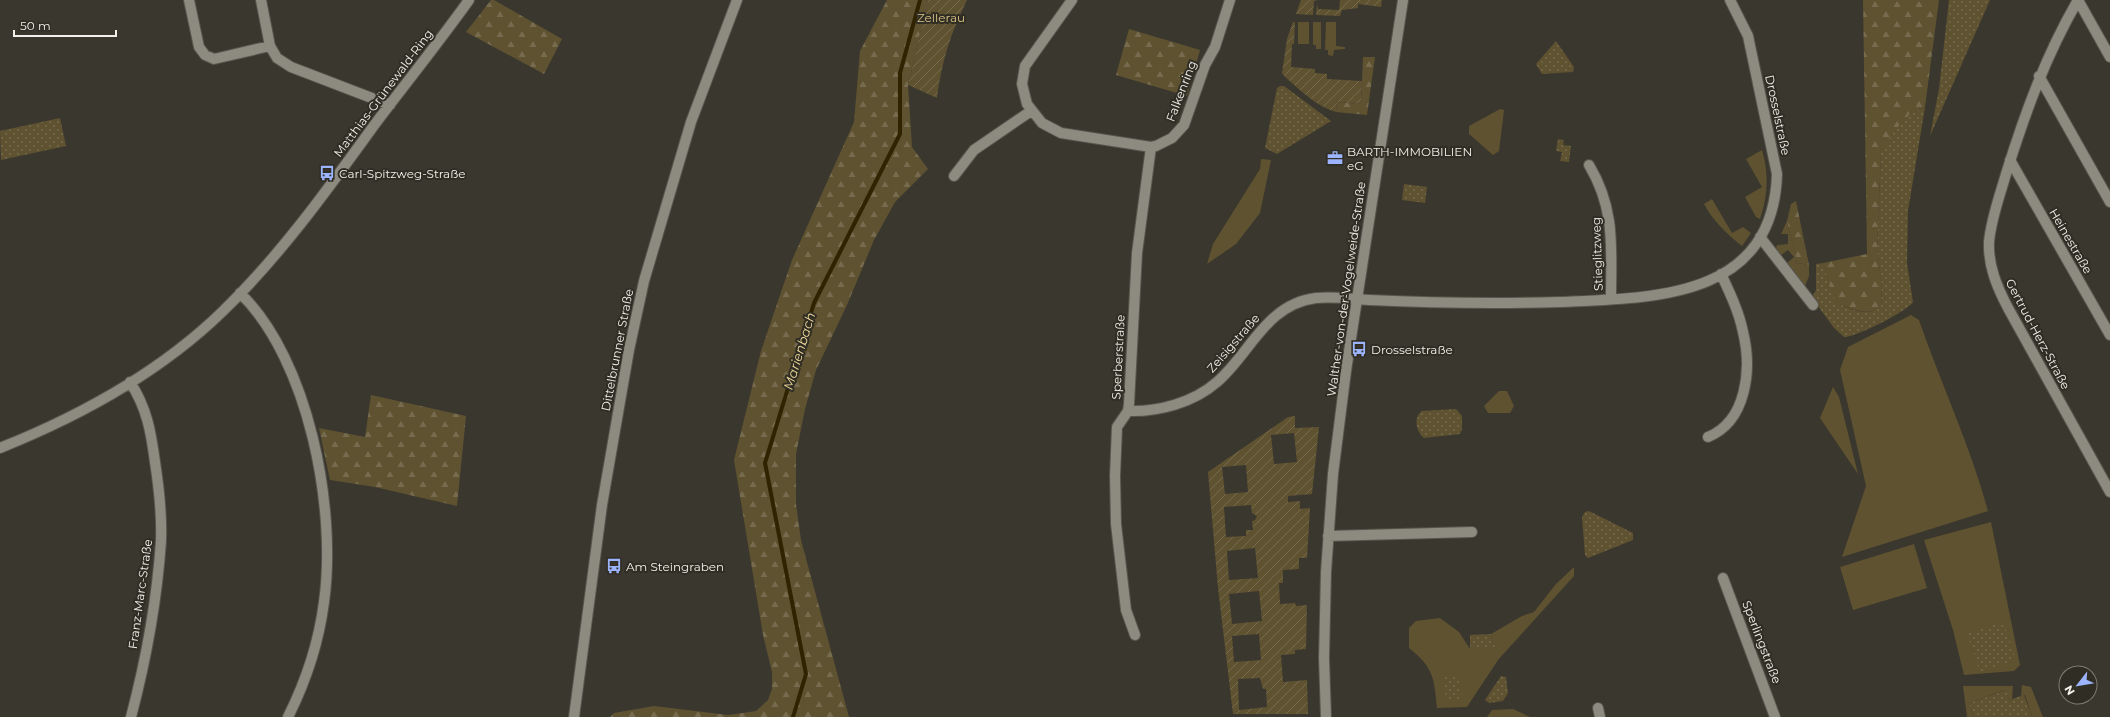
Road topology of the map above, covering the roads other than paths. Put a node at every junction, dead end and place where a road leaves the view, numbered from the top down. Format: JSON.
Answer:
{"nodes":[{"id":1,"x":189,"y":0,"type":"edge"},
{"id":2,"x":261,"y":0,"type":"edge"},
{"id":3,"x":469,"y":0,"type":"edge"},
{"id":4,"x":737,"y":0,"type":"edge"},
{"id":5,"x":1072,"y":0,"type":"edge"},
{"id":6,"x":1230,"y":0,"type":"edge"},
{"id":7,"x":1403,"y":0,"type":"edge"},
{"id":8,"x":1730,"y":0,"type":"edge"},
{"id":9,"x":2078,"y":0,"type":"edge"},
{"id":10,"x":270,"y":46,"type":"junction"},
{"id":11,"x":2110,"y":57,"type":"edge"},
{"id":12,"x":2039,"y":76,"type":"junction"},
{"id":13,"x":390,"y":105,"type":"junction"},
{"id":14,"x":1031,"y":112,"type":"junction"},
{"id":15,"x":1151,"y":147,"type":"junction"},
{"id":16,"x":2010,"y":160,"type":"junction"},
{"id":17,"x":1589,"y":165,"type":"dead end"},
{"id":18,"x":954,"y":176,"type":"dead end"},
{"id":19,"x":2110,"y":202,"type":"edge"},
{"id":20,"x":1760,"y":237,"type":"junction"},
{"id":21,"x":1721,"y":274,"type":"junction"},
{"id":22,"x":240,"y":293,"type":"junction"},
{"id":23,"x":1611,"y":299,"type":"junction"},
{"id":24,"x":1358,"y":300,"type":"junction"},
{"id":25,"x":1813,"y":305,"type":"dead end"},
{"id":26,"x":2110,"y":335,"type":"edge"},
{"id":27,"x":130,"y":382,"type":"junction"},
{"id":28,"x":1128,"y":411,"type":"junction"},
{"id":29,"x":1708,"y":438,"type":"dead end"},
{"id":30,"x":0,"y":448,"type":"edge"},
{"id":31,"x":2110,"y":492,"type":"edge"},
{"id":32,"x":1472,"y":532,"type":"dead end"},
{"id":33,"x":1328,"y":536,"type":"junction"},
{"id":34,"x":1723,"y":578,"type":"dead end"},
{"id":35,"x":1135,"y":635,"type":"dead end"},
{"id":36,"x":131,"y":717,"type":"edge"},
{"id":37,"x":288,"y":717,"type":"edge"},
{"id":38,"x":574,"y":717,"type":"edge"},
{"id":39,"x":1326,"y":717,"type":"edge"},
{"id":40,"x":1775,"y":717,"type":"edge"}],
"edges":[{"from":1,"to":10,"type":"street"},
{"from":2,"to":10,"type":"street"},
{"from":3,"to":13,"type":"street","name":"Matthias-Grünewald-Ring"},
{"from":4,"to":38,"type":"street","name":"Dittelbrunner Straße"},
{"from":5,"to":14,"type":"street"},
{"from":6,"to":15,"type":"street","name":"Falkenring"},
{"from":7,"to":24,"type":"street","name":"Walther-von-der-Vogelweide-Straße"},
{"from":8,"to":20,"type":"street","name":"Drosselstraße"},
{"from":9,"to":11,"type":"street"},
{"from":9,"to":12,"type":"street","name":"Gertrud-Herz-Straße"},
{"from":10,"to":13,"type":"street"},
{"from":12,"to":16,"type":"street","name":"Gertrud-Herz-Straße"},
{"from":12,"to":19,"type":"street"},
{"from":13,"to":22,"type":"street","name":"Matthias-Grünewald-Ring"},
{"from":14,"to":15,"type":"street"},
{"from":14,"to":18,"type":"street"},
{"from":15,"to":28,"type":"street","name":"Sperberstraße"},
{"from":16,"to":26,"type":"street","name":"Heinestraße"},
{"from":16,"to":31,"type":"street","name":"Gertrud-Herz-Straße"},
{"from":17,"to":23,"type":"street","name":"Stieglitzweg"},
{"from":20,"to":21,"type":"street","name":"Drosselstraße"},
{"from":20,"to":25,"type":"street"},
{"from":21,"to":23,"type":"street","name":"Drosselstraße"},
{"from":21,"to":29,"type":"street"},
{"from":22,"to":27,"type":"street","name":"Matthias-Grünewald-Ring"},
{"from":22,"to":37,"type":"street"},
{"from":23,"to":24,"type":"street","name":"Drosselstraße"},
{"from":24,"to":28,"type":"street","name":"Zeisigstraße"},
{"from":24,"to":33,"type":"street","name":"Walther-von-der-Vogelweide-Straße"},
{"from":27,"to":30,"type":"street","name":"Matthias-Grünewald-Ring"},
{"from":27,"to":36,"type":"street","name":"Franz-Marc-Straße"},
{"from":28,"to":35,"type":"street","name":"Sperberstraße"},
{"from":32,"to":33,"type":"street"},
{"from":33,"to":39,"type":"street","name":"Walther-von-der-Vogelweide-Straße"},
{"from":34,"to":40,"type":"street","name":"Sperlingstraße"}]}
